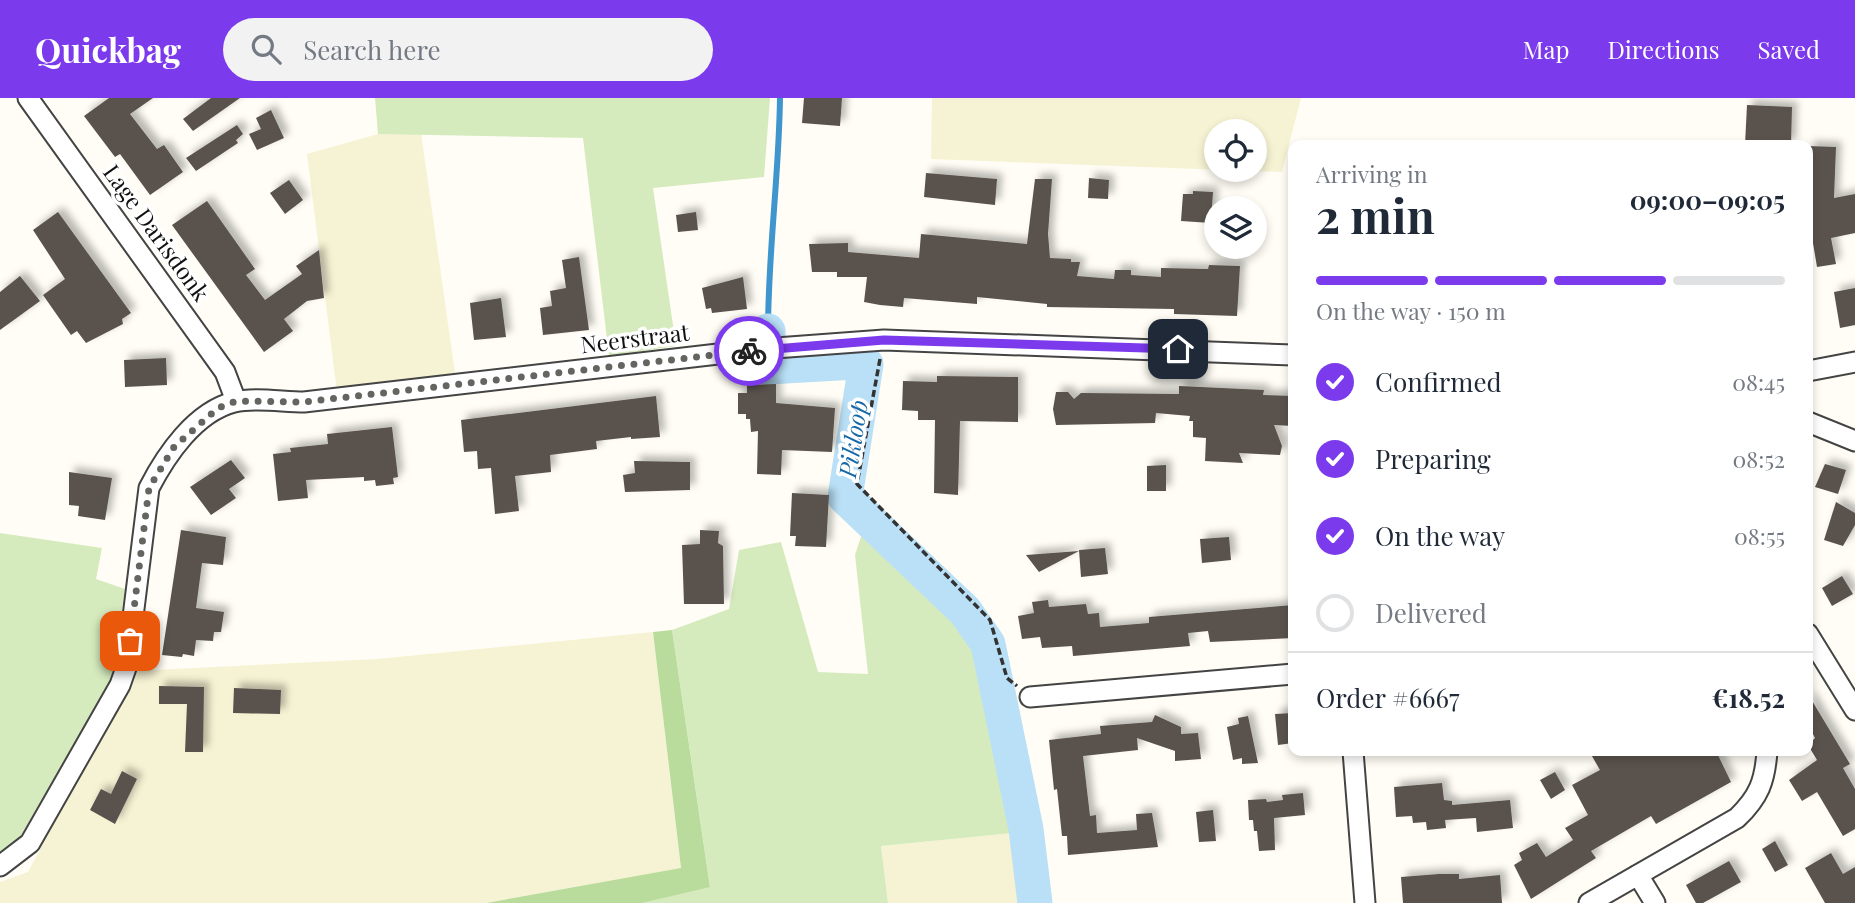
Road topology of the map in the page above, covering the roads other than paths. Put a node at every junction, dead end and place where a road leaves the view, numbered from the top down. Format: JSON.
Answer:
{"nodes":[{"id":1,"x":28,"y":98,"type":"edge"},
{"id":2,"x":1288,"y":355,"type":"edge"},
{"id":3,"x":1855,"y":362,"type":"edge"},
{"id":4,"x":1813,"y":370,"type":"edge"},
{"id":5,"x":236,"y":401,"type":"junction"},
{"id":6,"x":1813,"y":424,"type":"edge"},
{"id":7,"x":1855,"y":441,"type":"edge"},
{"id":8,"x":1813,"y":642,"type":"edge"},
{"id":9,"x":1288,"y":674,"type":"edge"},
{"id":10,"x":1030,"y":697,"type":"road end"},
{"id":11,"x":1855,"y":710,"type":"edge"},
{"id":12,"x":1353,"y":756,"type":"edge"},
{"id":13,"x":1767,"y":756,"type":"edge"},
{"id":14,"x":0,"y":866,"type":"edge"},
{"id":15,"x":1638,"y":875,"type":"junction"},
{"id":16,"x":1365,"y":903,"type":"edge"},
{"id":17,"x":1589,"y":903,"type":"edge"},
{"id":18,"x":1655,"y":903,"type":"edge"}],
"edges":[{"from":1,"to":5,"type":"street","name":"Lage Darisdonk"},
{"from":2,"to":5,"type":"street","name":"Neerstraat"},
{"from":3,"to":4,"type":"street"},
{"from":5,"to":14,"type":"street"},
{"from":6,"to":7,"type":"street"},
{"from":8,"to":11,"type":"street"},
{"from":9,"to":10,"type":"street"},
{"from":12,"to":16,"type":"street"},
{"from":13,"to":15,"type":"street"},
{"from":15,"to":17,"type":"street"},
{"from":15,"to":18,"type":"street"}]}
